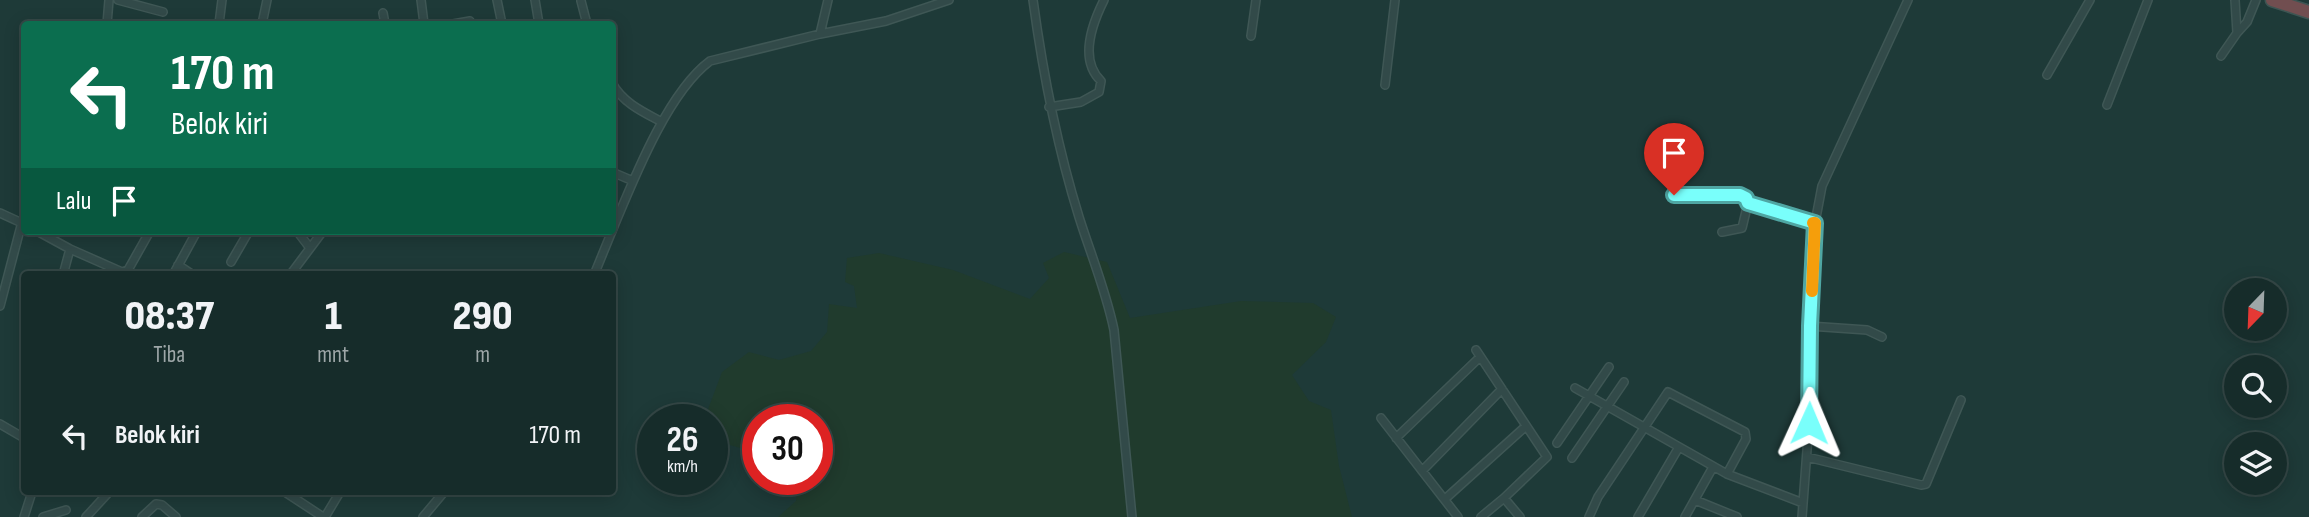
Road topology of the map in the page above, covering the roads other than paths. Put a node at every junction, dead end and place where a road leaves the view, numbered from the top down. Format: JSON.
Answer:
{"nodes":[{"id":1,"x":109,"y":0,"type":"edge"},
{"id":2,"x":118,"y":0,"type":"edge"},
{"id":3,"x":222,"y":0,"type":"edge"},
{"id":4,"x":267,"y":0,"type":"edge"},
{"id":5,"x":421,"y":0,"type":"edge"},
{"id":6,"x":497,"y":0,"type":"edge"},
{"id":7,"x":535,"y":0,"type":"edge"},
{"id":8,"x":828,"y":0,"type":"edge"},
{"id":9,"x":949,"y":0,"type":"edge"},
{"id":10,"x":1033,"y":0,"type":"edge"},
{"id":11,"x":1104,"y":0,"type":"edge"},
{"id":12,"x":1256,"y":0,"type":"edge"},
{"id":13,"x":1395,"y":0,"type":"edge"},
{"id":14,"x":1908,"y":0,"type":"edge"},
{"id":15,"x":2090,"y":0,"type":"edge"},
{"id":16,"x":2148,"y":0,"type":"edge"},
{"id":17,"x":2235,"y":0,"type":"edge"},
{"id":18,"x":2256,"y":0,"type":"edge"},
{"id":19,"x":2272,"y":0,"type":"edge"},
{"id":20,"x":581,"y":1,"type":"edge"},
{"id":21,"x":163,"y":12,"type":"dead end"},
{"id":22,"x":2309,"y":12,"type":"edge"},
{"id":23,"x":383,"y":13,"type":"dead end"},
{"id":24,"x":107,"y":21,"type":"edge"},
{"id":25,"x":219,"y":21,"type":"edge"},
{"id":26,"x":263,"y":21,"type":"edge"},
{"id":27,"x":384,"y":21,"type":"edge"},
{"id":28,"x":424,"y":21,"type":"edge"},
{"id":29,"x":501,"y":21,"type":"edge"},
{"id":30,"x":539,"y":21,"type":"edge"},
{"id":31,"x":586,"y":21,"type":"edge"},
{"id":32,"x":2237,"y":33,"type":"junction"},
{"id":33,"x":820,"y":34,"type":"junction"},
{"id":34,"x":1251,"y":36,"type":"dead end"},
{"id":35,"x":2221,"y":56,"type":"dead end"},
{"id":36,"x":2047,"y":75,"type":"dead end"},
{"id":37,"x":1385,"y":85,"type":"dead end"},
{"id":38,"x":616,"y":90,"type":"edge"},
{"id":39,"x":2107,"y":105,"type":"dead end"},
{"id":40,"x":1049,"y":107,"type":"junction"},
{"id":41,"x":662,"y":122,"type":"junction"},
{"id":42,"x":616,"y":174,"type":"edge"},
{"id":43,"x":633,"y":181,"type":"junction"},
{"id":44,"x":1674,"y":195,"type":"dead end"},
{"id":45,"x":1748,"y":203,"type":"junction"},
{"id":46,"x":0,"y":213,"type":"edge"},
{"id":47,"x":616,"y":221,"type":"edge"},
{"id":48,"x":21,"y":222,"type":"edge"},
{"id":49,"x":1815,"y":223,"type":"junction"},
{"id":50,"x":21,"y":230,"type":"edge"},
{"id":51,"x":1722,"y":232,"type":"dead end"},
{"id":52,"x":44,"y":235,"type":"edge"},
{"id":53,"x":147,"y":235,"type":"edge"},
{"id":54,"x":195,"y":235,"type":"edge"},
{"id":55,"x":246,"y":235,"type":"edge"},
{"id":56,"x":301,"y":235,"type":"edge"},
{"id":57,"x":320,"y":235,"type":"edge"},
{"id":58,"x":610,"y":235,"type":"edge"},
{"id":59,"x":310,"y":248,"type":"junction"},
{"id":60,"x":70,"y":249,"type":"junction"},
{"id":61,"x":230,"y":261,"type":"dead end"},
{"id":62,"x":178,"y":265,"type":"junction"},
{"id":63,"x":63,"y":271,"type":"edge"},
{"id":64,"x":122,"y":271,"type":"edge"},
{"id":65,"x":125,"y":271,"type":"edge"},
{"id":66,"x":175,"y":271,"type":"edge"},
{"id":67,"x":187,"y":271,"type":"edge"},
{"id":68,"x":293,"y":271,"type":"edge"},
{"id":69,"x":596,"y":271,"type":"edge"},
{"id":70,"x":0,"y":306,"type":"edge"},
{"id":71,"x":1810,"y":326,"type":"junction"},
{"id":72,"x":1882,"y":337,"type":"dead end"},
{"id":73,"x":1609,"y":367,"type":"dead end"},
{"id":74,"x":1624,"y":382,"type":"dead end"},
{"id":75,"x":1575,"y":388,"type":"dead end"},
{"id":76,"x":1502,"y":389,"type":"junction"},
{"id":77,"x":1590,"y":396,"type":"junction"},
{"id":78,"x":1961,"y":400,"type":"dead end"},
{"id":79,"x":1608,"y":407,"type":"junction"},
{"id":80,"x":1381,"y":418,"type":"dead end"},
{"id":81,"x":0,"y":424,"type":"edge"},
{"id":82,"x":1526,"y":426,"type":"junction"},
{"id":83,"x":1646,"y":427,"type":"junction"},
{"id":84,"x":21,"y":436,"type":"edge"},
{"id":85,"x":1396,"y":438,"type":"junction"},
{"id":86,"x":1557,"y":443,"type":"dead end"},
{"id":87,"x":1679,"y":447,"type":"junction"},
{"id":88,"x":1807,"y":457,"type":"junction"},
{"id":89,"x":1572,"y":458,"type":"dead end"},
{"id":90,"x":1713,"y":467,"type":"junction"},
{"id":91,"x":1422,"y":471,"type":"junction"},
{"id":92,"x":1727,"y":474,"type":"junction"},
{"id":93,"x":31,"y":495,"type":"edge"},
{"id":94,"x":106,"y":495,"type":"edge"},
{"id":95,"x":290,"y":495,"type":"edge"},
{"id":96,"x":338,"y":495,"type":"edge"},
{"id":97,"x":440,"y":495,"type":"edge"},
{"id":98,"x":1504,"y":498,"type":"junction"},
{"id":99,"x":1445,"y":499,"type":"junction"},
{"id":100,"x":1695,"y":500,"type":"junction"},
{"id":101,"x":1803,"y":503,"type":"junction"},
{"id":102,"x":66,"y":510,"type":"dead end"},
{"id":103,"x":24,"y":517,"type":"edge"},
{"id":104,"x":43,"y":517,"type":"edge"},
{"id":105,"x":86,"y":517,"type":"edge"},
{"id":106,"x":142,"y":517,"type":"edge"},
{"id":107,"x":176,"y":517,"type":"edge"},
{"id":108,"x":324,"y":517,"type":"edge"},
{"id":109,"x":423,"y":517,"type":"edge"},
{"id":110,"x":1132,"y":517,"type":"edge"},
{"id":111,"x":1458,"y":517,"type":"edge"},
{"id":112,"x":1481,"y":517,"type":"edge"},
{"id":113,"x":1520,"y":517,"type":"edge"},
{"id":114,"x":1589,"y":517,"type":"edge"},
{"id":115,"x":1638,"y":517,"type":"edge"},
{"id":116,"x":1685,"y":517,"type":"edge"},
{"id":117,"x":1737,"y":517,"type":"edge"},
{"id":118,"x":1802,"y":517,"type":"edge"}],
"edges":[{"from":1,"to":24,"type":"street"},
{"from":2,"to":21,"type":"street"},
{"from":3,"to":25,"type":"street"},
{"from":4,"to":26,"type":"street"},
{"from":5,"to":28,"type":"street"},
{"from":6,"to":29,"type":"street"},
{"from":7,"to":30,"type":"street"},
{"from":8,"to":33,"type":"street"},
{"from":9,"to":33,"type":"street"},
{"from":10,"to":40,"type":"street"},
{"from":11,"to":40,"type":"street"},
{"from":12,"to":34,"type":"street"},
{"from":13,"to":37,"type":"street"},
{"from":14,"to":49,"type":"street"},
{"from":15,"to":36,"type":"street"},
{"from":16,"to":39,"type":"street"},
{"from":17,"to":32,"type":"street"},
{"from":18,"to":32,"type":"street"},
{"from":19,"to":22,"type":"highway"},
{"from":20,"to":31,"type":"street"},
{"from":23,"to":27,"type":"street"},
{"from":32,"to":35,"type":"street"},
{"from":33,"to":41,"type":"street"},
{"from":38,"to":41,"type":"street"},
{"from":40,"to":110,"type":"street"},
{"from":41,"to":43,"type":"street"},
{"from":42,"to":43,"type":"street"},
{"from":43,"to":47,"type":"street"},
{"from":44,"to":45,"type":"street"},
{"from":45,"to":49,"type":"street"},
{"from":45,"to":51,"type":"street"},
{"from":46,"to":48,"type":"street"},
{"from":49,"to":71,"type":"street"},
{"from":50,"to":70,"type":"street"},
{"from":52,"to":60,"type":"street"},
{"from":53,"to":65,"type":"street"},
{"from":54,"to":62,"type":"street"},
{"from":55,"to":61,"type":"street"},
{"from":56,"to":59,"type":"street"},
{"from":57,"to":59,"type":"street"},
{"from":58,"to":69,"type":"street"},
{"from":59,"to":68,"type":"street"},
{"from":60,"to":63,"type":"street"},
{"from":60,"to":64,"type":"street"},
{"from":62,"to":66,"type":"street"},
{"from":62,"to":67,"type":"street"},
{"from":71,"to":72,"type":"street"},
{"from":71,"to":88,"type":"street"},
{"from":73,"to":77,"type":"street"},
{"from":74,"to":79,"type":"street"},
{"from":75,"to":77,"type":"street"},
{"from":76,"to":82,"type":"street"},
{"from":76,"to":85,"type":"street"},
{"from":76,"to":91,"type":"street"},
{"from":77,"to":79,"type":"street"},
{"from":77,"to":86,"type":"street"},
{"from":78,"to":88,"type":"street"},
{"from":79,"to":83,"type":"street"},
{"from":79,"to":89,"type":"street"},
{"from":80,"to":85,"type":"street"},
{"from":81,"to":84,"type":"street"},
{"from":82,"to":98,"type":"street"},
{"from":82,"to":99,"type":"street"},
{"from":83,"to":87,"type":"street"},
{"from":83,"to":92,"type":"street"},
{"from":83,"to":114,"type":"street"},
{"from":85,"to":91,"type":"street"},
{"from":87,"to":90,"type":"street"},
{"from":87,"to":115,"type":"street"},
{"from":88,"to":101,"type":"street"},
{"from":90,"to":92,"type":"street"},
{"from":90,"to":100,"type":"street"},
{"from":91,"to":99,"type":"street"},
{"from":92,"to":101,"type":"street"},
{"from":93,"to":103,"type":"street"},
{"from":94,"to":105,"type":"street"},
{"from":95,"to":108,"type":"street"},
{"from":96,"to":108,"type":"street"},
{"from":97,"to":109,"type":"street"},
{"from":98,"to":112,"type":"street"},
{"from":98,"to":113,"type":"street"},
{"from":99,"to":111,"type":"street"},
{"from":100,"to":116,"type":"street"},
{"from":100,"to":117,"type":"street"},
{"from":101,"to":118,"type":"street"},
{"from":102,"to":104,"type":"street"},
{"from":106,"to":107,"type":"street"}]}
